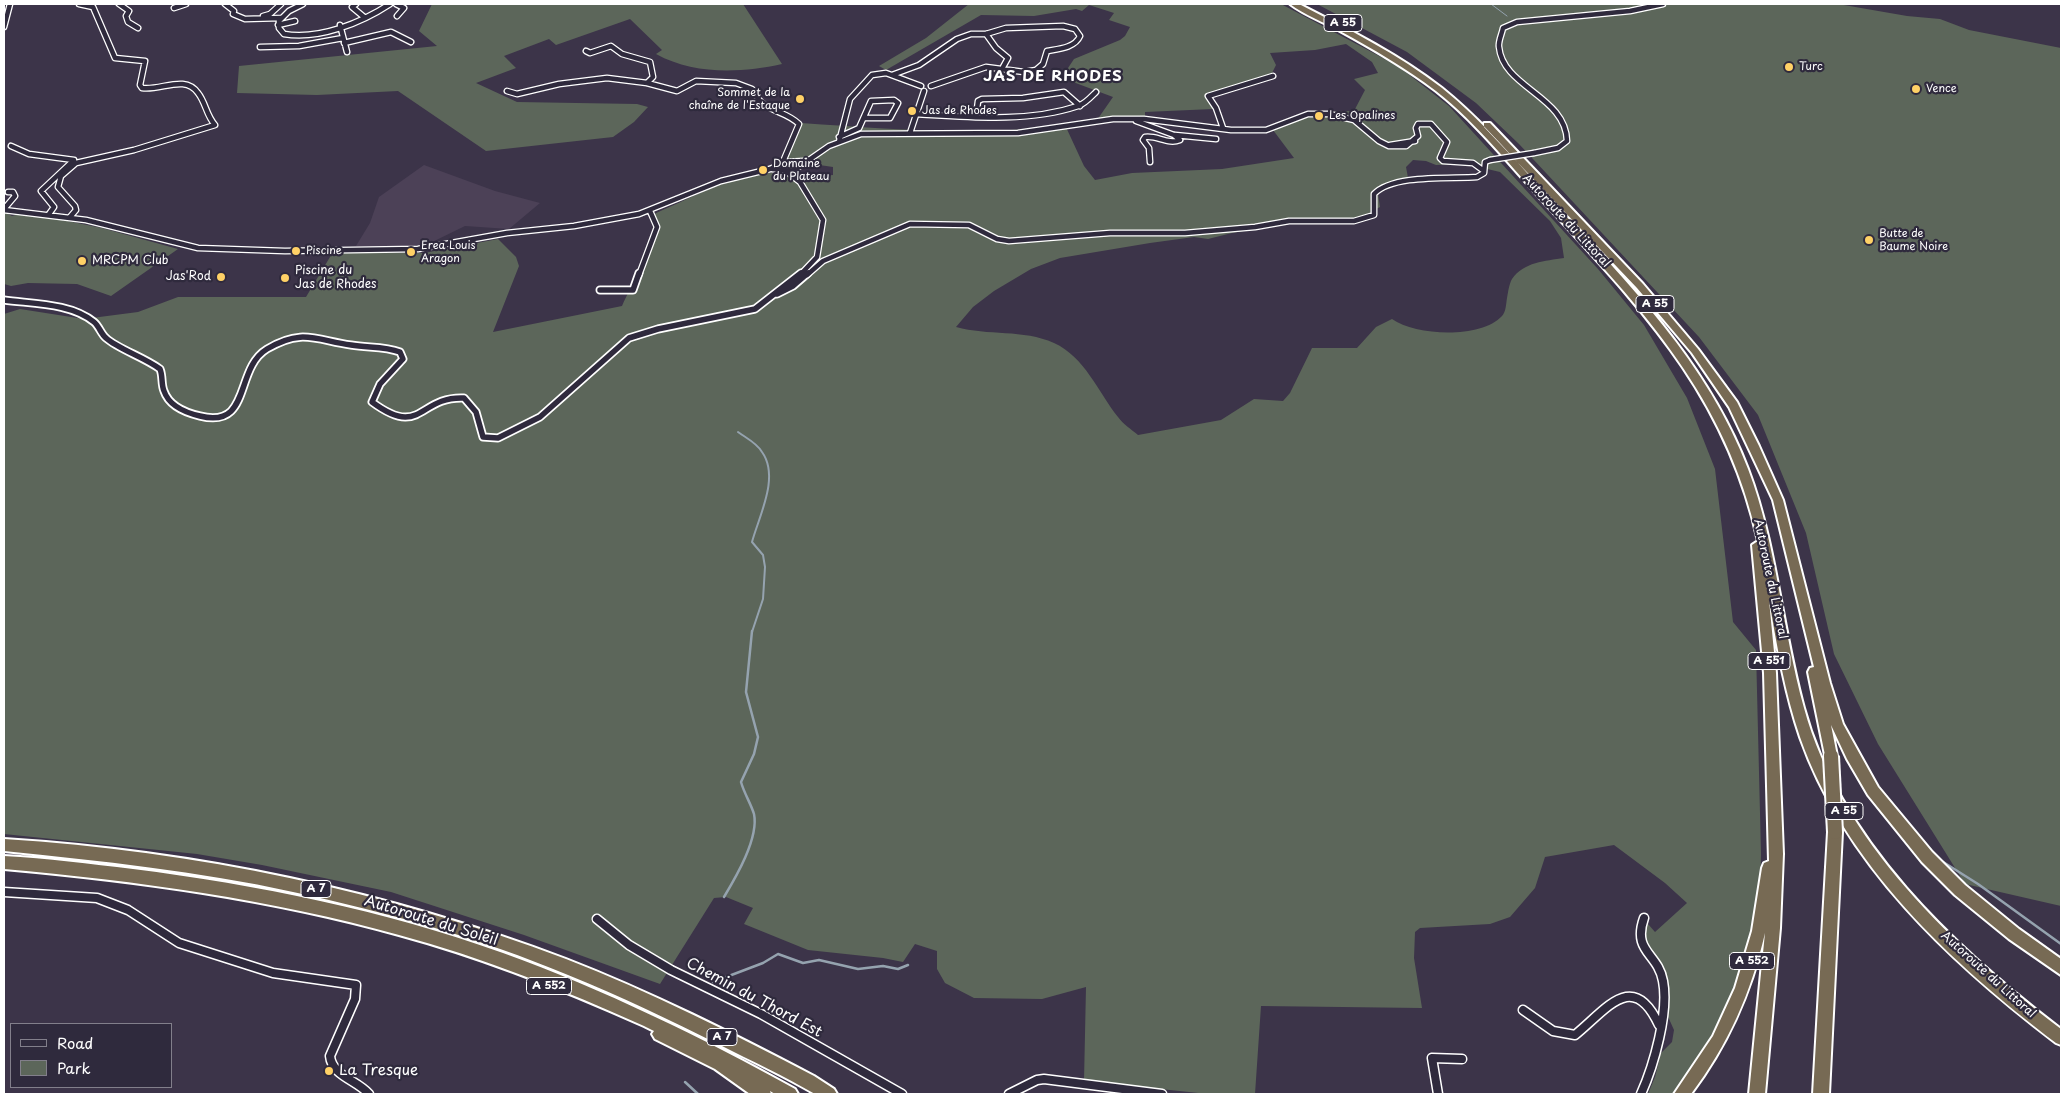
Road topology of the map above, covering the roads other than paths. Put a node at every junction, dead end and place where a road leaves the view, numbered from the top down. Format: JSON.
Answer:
{"nodes":[{"id":1,"x":10,"y":4,"type":"edge"},
{"id":2,"x":79,"y":4,"type":"edge"},
{"id":3,"x":119,"y":4,"type":"edge"},
{"id":4,"x":186,"y":4,"type":"edge"},
{"id":5,"x":225,"y":4,"type":"edge"},
{"id":6,"x":281,"y":4,"type":"edge"},
{"id":7,"x":303,"y":4,"type":"edge"},
{"id":8,"x":390,"y":4,"type":"edge"},
{"id":9,"x":396,"y":4,"type":"edge"},
{"id":10,"x":1294,"y":4,"type":"edge"},
{"id":11,"x":1305,"y":4,"type":"edge"},
{"id":12,"x":1664,"y":4,"type":"edge"},
{"id":13,"x":352,"y":6,"type":"edge"},
{"id":14,"x":174,"y":8,"type":"dead end"},
{"id":15,"x":397,"y":16,"type":"dead end"},
{"id":16,"x":364,"y":17,"type":"junction"},
{"id":17,"x":257,"y":18,"type":"junction"},
{"id":18,"x":281,"y":18,"type":"junction"},
{"id":19,"x":5,"y":19,"type":"edge"},
{"id":20,"x":295,"y":21,"type":"dead end"},
{"id":21,"x":278,"y":25,"type":"junction"},
{"id":22,"x":340,"y":25,"type":"junction"},
{"id":23,"x":4,"y":27,"type":"edge"},
{"id":24,"x":138,"y":28,"type":"dead end"},
{"id":25,"x":986,"y":34,"type":"junction"},
{"id":26,"x":344,"y":41,"type":"junction"},
{"id":27,"x":411,"y":42,"type":"dead end"},
{"id":28,"x":260,"y":47,"type":"dead end"},
{"id":29,"x":586,"y":51,"type":"dead end"},
{"id":30,"x":347,"y":52,"type":"dead end"},
{"id":31,"x":1003,"y":67,"type":"junction"},
{"id":32,"x":892,"y":75,"type":"junction"},
{"id":33,"x":1274,"y":76,"type":"dead end"},
{"id":34,"x":647,"y":83,"type":"junction"},
{"id":35,"x":921,"y":86,"type":"junction"},
{"id":36,"x":930,"y":86,"type":"junction"},
{"id":37,"x":508,"y":91,"type":"dead end"},
{"id":38,"x":924,"y":91,"type":"junction"},
{"id":39,"x":1096,"y":92,"type":"dead end"},
{"id":40,"x":1080,"y":106,"type":"junction"},
{"id":41,"x":916,"y":114,"type":"junction"},
{"id":42,"x":976,"y":116,"type":"junction"},
{"id":43,"x":864,"y":118,"type":"junction"},
{"id":44,"x":1130,"y":118,"type":"junction"},
{"id":45,"x":1223,"y":128,"type":"junction"},
{"id":46,"x":910,"y":133,"type":"junction"},
{"id":47,"x":1174,"y":135,"type":"junction"},
{"id":48,"x":839,"y":139,"type":"junction"},
{"id":49,"x":1216,"y":139,"type":"dead end"},
{"id":50,"x":11,"y":146,"type":"dead end"},
{"id":51,"x":1150,"y":162,"type":"dead end"},
{"id":52,"x":788,"y":167,"type":"junction"},
{"id":53,"x":1484,"y":171,"type":"junction"},
{"id":54,"x":8,"y":192,"type":"dead end"},
{"id":55,"x":4,"y":209,"type":"edge"},
{"id":56,"x":650,"y":211,"type":"junction"},
{"id":57,"x":49,"y":214,"type":"junction"},
{"id":58,"x":70,"y":217,"type":"junction"},
{"id":59,"x":803,"y":272,"type":"junction"},
{"id":60,"x":798,"y":282,"type":"junction"},
{"id":61,"x":786,"y":283,"type":"junction"},
{"id":62,"x":792,"y":287,"type":"junction"},
{"id":63,"x":600,"y":290,"type":"dead end"},
{"id":64,"x":774,"y":295,"type":"junction"},
{"id":65,"x":4,"y":300,"type":"edge"},
{"id":66,"x":1770,"y":486,"type":"junction"},
{"id":67,"x":1755,"y":510,"type":"junction"},
{"id":68,"x":1776,"y":812,"type":"junction"},
{"id":69,"x":4,"y":844,"type":"edge"},
{"id":70,"x":4,"y":862,"type":"edge"},
{"id":71,"x":4,"y":892,"type":"edge"},
{"id":72,"x":321,"y":909,"type":"junction"},
{"id":73,"x":1644,"y":918,"type":"dead end"},
{"id":74,"x":597,"y":919,"type":"dead end"},
{"id":75,"x":2061,"y":968,"type":"edge"},
{"id":76,"x":1523,"y":1010,"type":"dead end"},
{"id":77,"x":1659,"y":1025,"type":"junction"},
{"id":78,"x":2061,"y":1038,"type":"edge"},
{"id":79,"x":1462,"y":1059,"type":"dead end"},
{"id":80,"x":828,"y":1093,"type":"edge"},
{"id":81,"x":369,"y":1094,"type":"edge"},
{"id":82,"x":763,"y":1094,"type":"edge"},
{"id":83,"x":790,"y":1094,"type":"edge"},
{"id":84,"x":902,"y":1094,"type":"edge"},
{"id":85,"x":1009,"y":1094,"type":"edge"},
{"id":86,"x":1162,"y":1094,"type":"edge"},
{"id":87,"x":1438,"y":1094,"type":"edge"},
{"id":88,"x":1641,"y":1094,"type":"edge"},
{"id":89,"x":1682,"y":1094,"type":"edge"},
{"id":90,"x":1757,"y":1094,"type":"edge"},
{"id":91,"x":1821,"y":1094,"type":"edge"}],
"edges":[{"from":1,"to":19,"type":"street"},
{"from":2,"to":58,"type":"street"},
{"from":3,"to":24,"type":"street"},
{"from":4,"to":14,"type":"street"},
{"from":5,"to":17,"type":"street"},
{"from":6,"to":17,"type":"street"},
{"from":7,"to":18,"type":"street"},
{"from":8,"to":16,"type":"street"},
{"from":9,"to":15,"type":"street"},
{"from":10,"to":67,"type":"highway","name":"Autoroute du Littoral","number":"A 55"},
{"from":11,"to":66,"type":"highway","name":"Autoroute du Littoral","number":"A 55"},
{"from":12,"to":53,"type":"street","bridge":true},
{"from":13,"to":16,"type":"street"},
{"from":16,"to":22,"type":"street"},
{"from":17,"to":18,"type":"street"},
{"from":18,"to":21,"type":"street"},
{"from":19,"to":23,"type":"street"},
{"from":20,"to":21,"type":"street"},
{"from":21,"to":22,"type":"street"},
{"from":22,"to":26,"type":"street"},
{"from":25,"to":31,"type":"street"},
{"from":25,"to":31,"type":"street"},
{"from":25,"to":32,"type":"street"},
{"from":26,"to":27,"type":"street"},
{"from":26,"to":28,"type":"street"},
{"from":26,"to":30,"type":"street"},
{"from":29,"to":34,"type":"street"},
{"from":31,"to":36,"type":"street"},
{"from":32,"to":35,"type":"street"},
{"from":32,"to":48,"type":"street"},
{"from":33,"to":45,"type":"street"},
{"from":34,"to":37,"type":"street"},
{"from":34,"to":52,"type":"street"},
{"from":35,"to":36,"type":"street"},
{"from":35,"to":38,"type":"street"},
{"from":36,"to":38,"type":"street"},
{"from":38,"to":41,"type":"street"},
{"from":39,"to":40,"type":"street"},
{"from":40,"to":42,"type":"street"},
{"from":40,"to":42,"type":"street"},
{"from":41,"to":42,"type":"street"},
{"from":41,"to":46,"type":"street"},
{"from":43,"to":43,"type":"street"},
{"from":43,"to":48,"type":"street"},
{"from":44,"to":45,"type":"street"},
{"from":44,"to":46,"type":"street"},
{"from":44,"to":47,"type":"street"},
{"from":45,"to":53,"type":"street"},
{"from":46,"to":48,"type":"street"},
{"from":47,"to":49,"type":"street"},
{"from":47,"to":51,"type":"street"},
{"from":48,"to":52,"type":"street"},
{"from":50,"to":57,"type":"street"},
{"from":52,"to":56,"type":"street"},
{"from":52,"to":59,"type":"street"},
{"from":53,"to":60,"type":"street"},
{"from":54,"to":55,"type":"street"},
{"from":55,"to":57,"type":"street"},
{"from":56,"to":58,"type":"street"},
{"from":56,"to":63,"type":"street"},
{"from":57,"to":58,"type":"street"},
{"from":59,"to":60,"type":"street"},
{"from":59,"to":61,"type":"street"},
{"from":60,"to":62,"type":"street"},
{"from":61,"to":62,"type":"street"},
{"from":61,"to":64,"type":"street"},
{"from":62,"to":64,"type":"street"},
{"from":64,"to":65,"type":"street"},
{"from":66,"to":75,"type":"highway","name":"Autoroute du Littoral","number":"A 55"},
{"from":66,"to":91,"type":"highway","number":"A 551","bridge":true},
{"from":67,"to":68,"type":"highway","number":"A 551"},
{"from":67,"to":78,"type":"highway","name":"Autoroute du Littoral","number":"A 55"},
{"from":68,"to":89,"type":"highway","number":"A 552"},
{"from":68,"to":90,"type":"highway","number":"A 551"},
{"from":69,"to":80,"type":"highway","name":"Autoroute du Soleil","number":"A 7"},
{"from":70,"to":72,"type":"highway","name":"Autoroute du Soleil","number":"A 7"},
{"from":71,"to":81,"type":"street"},
{"from":72,"to":82,"type":"highway","number":"A 552"},
{"from":72,"to":83,"type":"highway","name":"Autoroute du Soleil","number":"A 7"},
{"from":73,"to":77,"type":"street"},
{"from":74,"to":84,"type":"street","name":"Chemin du Thord Est"},
{"from":76,"to":77,"type":"street"},
{"from":77,"to":88,"type":"street"},
{"from":79,"to":87,"type":"street"},
{"from":85,"to":86,"type":"street"}]}
